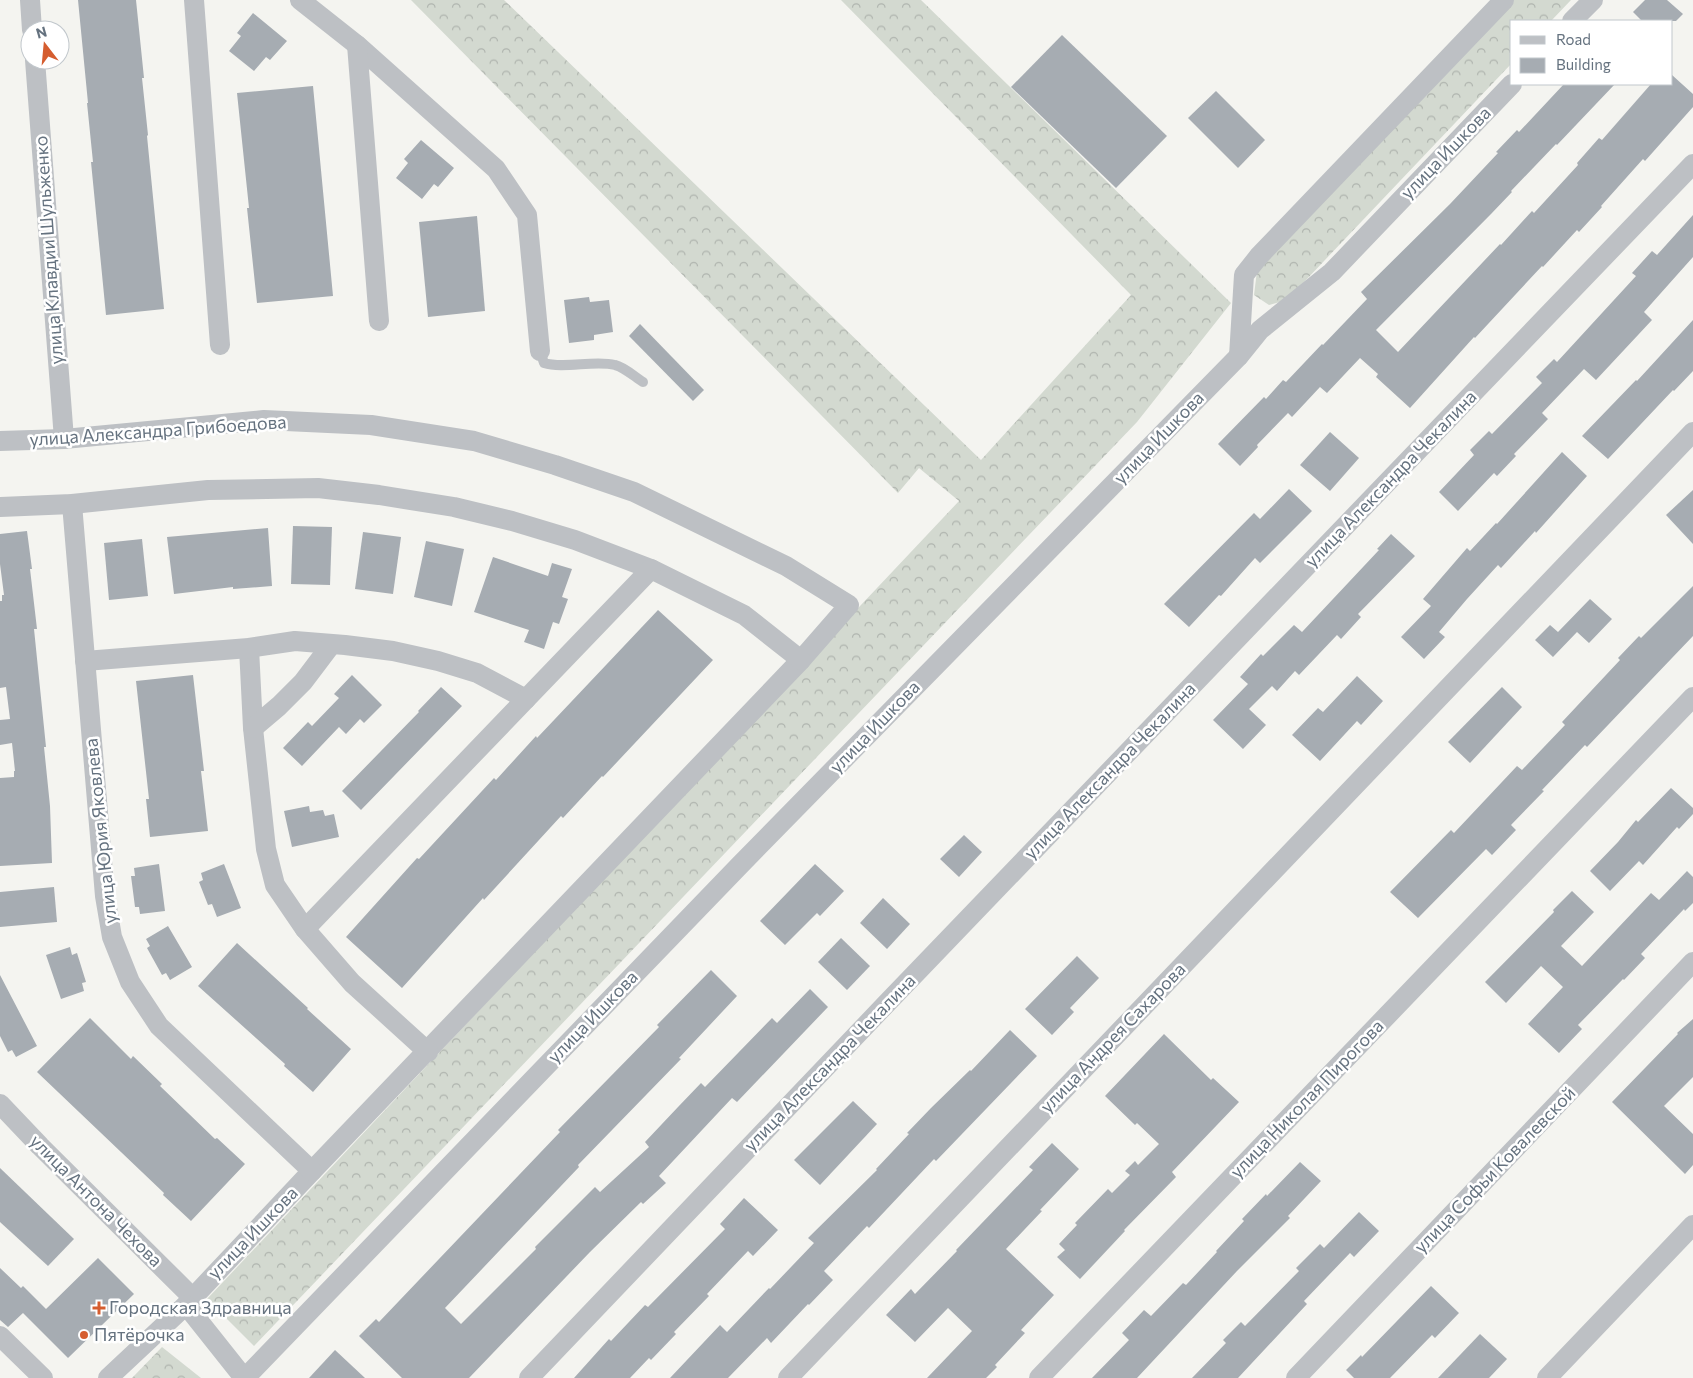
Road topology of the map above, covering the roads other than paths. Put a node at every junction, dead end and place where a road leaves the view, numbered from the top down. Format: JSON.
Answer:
{"nodes":[{"id":1,"x":30,"y":0,"type":"edge"},
{"id":2,"x":194,"y":0,"type":"edge"},
{"id":3,"x":300,"y":0,"type":"edge"},
{"id":4,"x":1504,"y":0,"type":"edge"},
{"id":5,"x":1593,"y":0,"type":"edge"},
{"id":6,"x":31,"y":20,"type":"edge"},
{"id":7,"x":1573,"y":20,"type":"edge"},
{"id":8,"x":356,"y":45,"type":"junction"},
{"id":9,"x":36,"y":70,"type":"edge"},
{"id":10,"x":1511,"y":85,"type":"edge"},
{"id":11,"x":1693,"y":164,"type":"edge"},
{"id":12,"x":379,"y":321,"type":"dead end"},
{"id":13,"x":220,"y":345,"type":"dead end"},
{"id":14,"x":540,"y":351,"type":"joint"},
{"id":15,"x":1239,"y":356,"type":"junction"},
{"id":16,"x":643,"y":382,"type":"dead end"},
{"id":17,"x":1693,"y":432,"type":"edge"},
{"id":18,"x":64,"y":440,"type":"junction"},
{"id":19,"x":0,"y":441,"type":"edge"},
{"id":20,"x":72,"y":504,"type":"junction"},
{"id":21,"x":0,"y":507,"type":"edge"},
{"id":22,"x":651,"y":569,"type":"junction"},
{"id":23,"x":849,"y":605,"type":"joint"},
{"id":24,"x":331,"y":645,"type":"junction"},
{"id":25,"x":249,"y":648,"type":"junction"},
{"id":26,"x":801,"y":660,"type":"junction"},
{"id":27,"x":85,"y":661,"type":"junction"},
{"id":28,"x":1693,"y":697,"type":"edge"},
{"id":29,"x":526,"y":699,"type":"junction"},
{"id":30,"x":253,"y":728,"type":"junction"},
{"id":31,"x":304,"y":929,"type":"junction"},
{"id":32,"x":1693,"y":962,"type":"edge"},
{"id":33,"x":428,"y":1052,"type":"junction"},
{"id":34,"x":0,"y":1104,"type":"edge"},
{"id":35,"x":312,"y":1171,"type":"junction"},
{"id":36,"x":1693,"y":1225,"type":"edge"},
{"id":37,"x":189,"y":1301,"type":"junction"},
{"id":38,"x":0,"y":1336,"type":"edge"},
{"id":39,"x":43,"y":1378,"type":"edge"},
{"id":40,"x":108,"y":1378,"type":"edge"},
{"id":41,"x":244,"y":1378,"type":"edge"},
{"id":42,"x":529,"y":1378,"type":"edge"},
{"id":43,"x":788,"y":1378,"type":"edge"},
{"id":44,"x":1039,"y":1378,"type":"edge"},
{"id":45,"x":1296,"y":1378,"type":"edge"},
{"id":46,"x":1548,"y":1378,"type":"edge"}],
"edges":[{"from":1,"to":6,"type":"street"},
{"from":2,"to":13,"type":"street"},
{"from":3,"to":8,"type":"street"},
{"from":4,"to":15,"type":"street"},
{"from":5,"to":7,"type":"street"},
{"from":8,"to":12,"type":"street"},
{"from":8,"to":14,"type":"street"},
{"from":9,"to":18,"type":"street","name":"улица Клавдии Шульженко"},
{"from":10,"to":15,"type":"street","name":"улица Ишкова"},
{"from":11,"to":42,"type":"street","name":"улица Александра Чекалина"},
{"from":14,"to":16,"type":"lane"},
{"from":15,"to":41,"type":"street","name":"улица Ишкова"},
{"from":17,"to":43,"type":"street","name":"улица Андрея Сахарова"},
{"from":18,"to":19,"type":"street","name":"улица Александра Грибоедова"},
{"from":18,"to":23,"type":"street","name":"улица Александра Грибоедова"},
{"from":20,"to":21,"type":"street"},
{"from":20,"to":22,"type":"street"},
{"from":20,"to":27,"type":"street","name":"улица Юрия Яковлева"},
{"from":22,"to":26,"type":"street"},
{"from":22,"to":29,"type":"street"},
{"from":23,"to":26,"type":"street","name":"улица Ишкова"},
{"from":24,"to":25,"type":"street"},
{"from":24,"to":29,"type":"street"},
{"from":24,"to":30,"type":"street"},
{"from":25,"to":27,"type":"street"},
{"from":25,"to":30,"type":"street"},
{"from":26,"to":33,"type":"street","name":"улица Ишкова"},
{"from":27,"to":35,"type":"street","name":"улица Юрия Яковлева"},
{"from":28,"to":44,"type":"street","name":"улица Николая Пирогова"},
{"from":29,"to":31,"type":"street"},
{"from":30,"to":31,"type":"street"},
{"from":31,"to":33,"type":"street"},
{"from":32,"to":45,"type":"street","name":"улица Софьи Ковалевской"},
{"from":33,"to":35,"type":"street","name":"улица Ишкова"},
{"from":34,"to":37,"type":"street","name":"улица Антона Чехова"},
{"from":35,"to":37,"type":"street","name":"улица Ишкова"},
{"from":36,"to":46,"type":"street"},
{"from":37,"to":40,"type":"street","name":"улица Ишкова"},
{"from":37,"to":41,"type":"street","name":"улица Антона Чехова"},
{"from":38,"to":39,"type":"street"}]}
